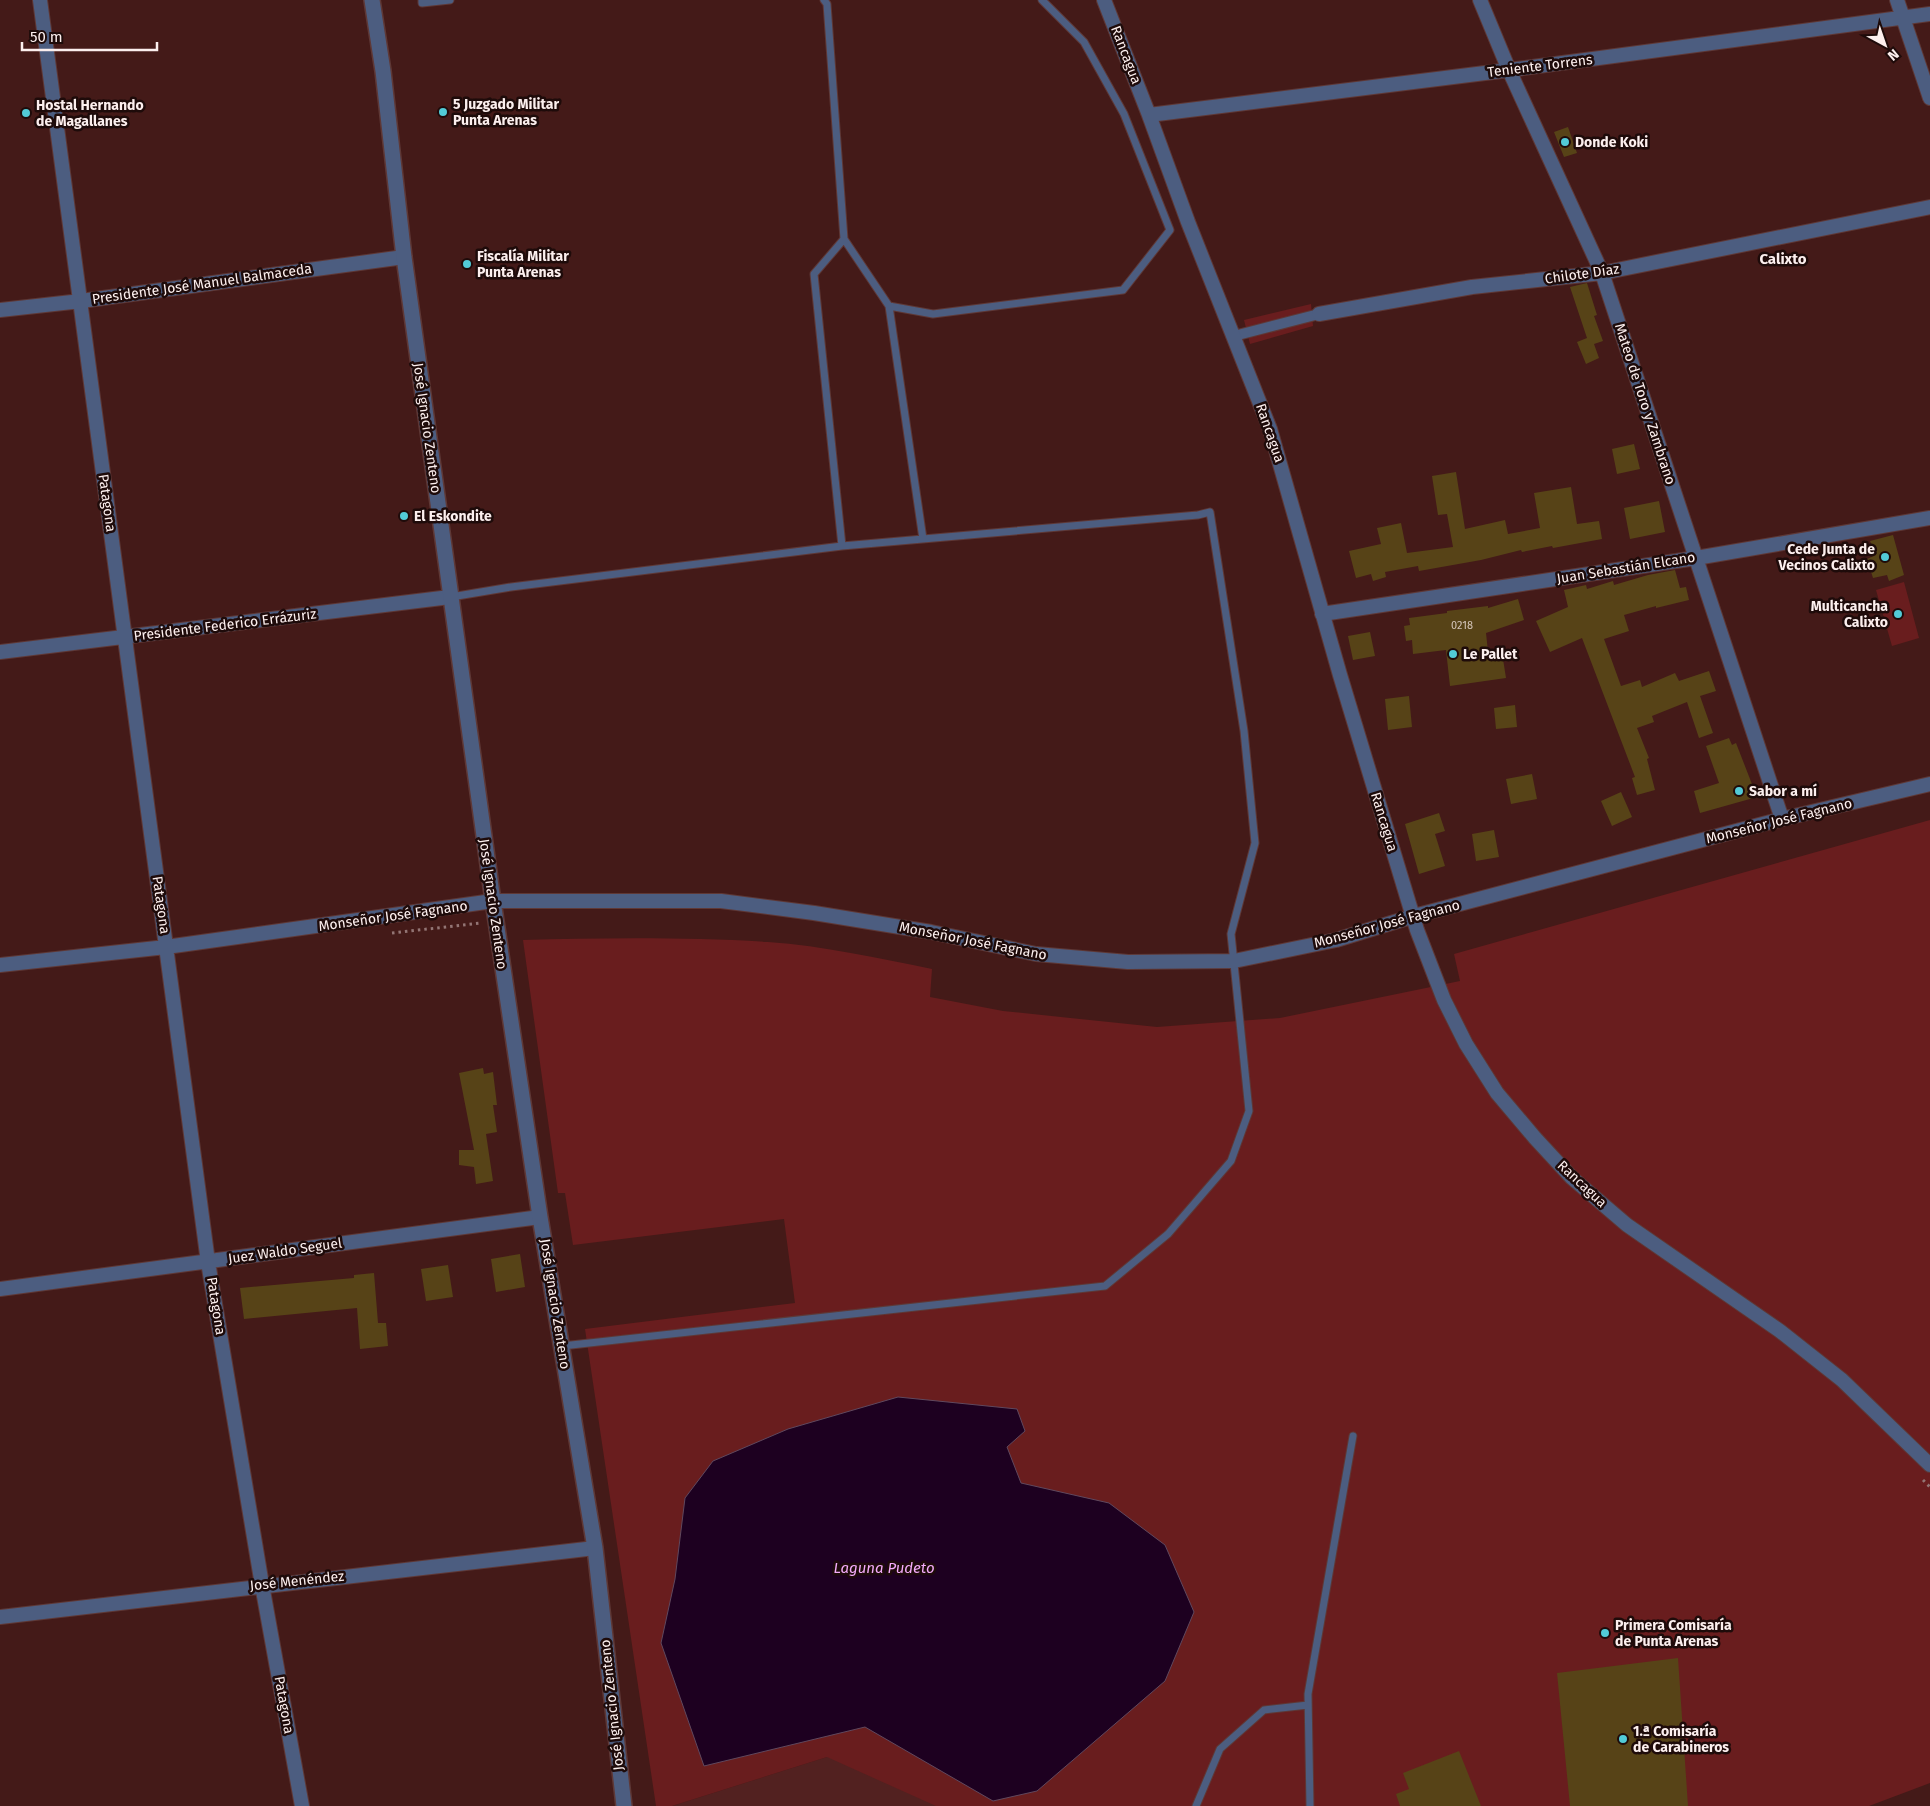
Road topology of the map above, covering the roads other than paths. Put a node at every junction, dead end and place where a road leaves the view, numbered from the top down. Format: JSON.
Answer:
{"nodes":[{"id":1,"x":40,"y":0,"type":"edge"},
{"id":2,"x":372,"y":0,"type":"edge"},
{"id":3,"x":422,"y":0,"type":"edge"},
{"id":4,"x":450,"y":0,"type":"edge"},
{"id":5,"x":824,"y":0,"type":"edge"},
{"id":6,"x":1042,"y":0,"type":"edge"},
{"id":7,"x":1104,"y":0,"type":"edge"},
{"id":8,"x":1480,"y":0,"type":"edge"},
{"id":9,"x":1896,"y":0,"type":"edge"},
{"id":10,"x":1930,"y":14,"type":"edge"},
{"id":11,"x":1903,"y":18,"type":"junction"},
{"id":12,"x":1509,"y":70,"type":"junction"},
{"id":13,"x":1930,"y":98,"type":"edge"},
{"id":14,"x":1149,"y":115,"type":"junction"},
{"id":15,"x":1930,"y":207,"type":"edge"},
{"id":16,"x":844,"y":238,"type":"junction"},
{"id":17,"x":404,"y":256,"type":"junction"},
{"id":18,"x":1602,"y":273,"type":"junction"},
{"id":19,"x":81,"y":301,"type":"junction"},
{"id":20,"x":889,"y":306,"type":"junction"},
{"id":21,"x":0,"y":310,"type":"edge"},
{"id":22,"x":1319,"y":314,"type":"joint"},
{"id":23,"x":1234,"y":336,"type":"junction"},
{"id":24,"x":1930,"y":518,"type":"edge"},
{"id":25,"x":923,"y":539,"type":"junction"},
{"id":26,"x":842,"y":546,"type":"junction"},
{"id":27,"x":1696,"y":558,"type":"junction"},
{"id":28,"x":450,"y":597,"type":"junction"},
{"id":29,"x":1322,"y":614,"type":"junction"},
{"id":30,"x":125,"y":637,"type":"junction"},
{"id":31,"x":0,"y":652,"type":"edge"},
{"id":32,"x":1930,"y":784,"type":"edge"},
{"id":33,"x":1782,"y":819,"type":"junction"},
{"id":34,"x":493,"y":902,"type":"junction"},
{"id":35,"x":1414,"y":916,"type":"junction"},
{"id":36,"x":166,"y":947,"type":"junction"},
{"id":37,"x":1234,"y":961,"type":"junction"},
{"id":38,"x":0,"y":965,"type":"edge"},
{"id":39,"x":540,"y":1216,"type":"junction"},
{"id":40,"x":208,"y":1262,"type":"junction"},
{"id":41,"x":0,"y":1289,"type":"edge"},
{"id":42,"x":562,"y":1346,"type":"junction"},
{"id":43,"x":1353,"y":1436,"type":"dead end"},
{"id":44,"x":1930,"y":1465,"type":"edge"},
{"id":45,"x":595,"y":1548,"type":"junction"},
{"id":46,"x":262,"y":1585,"type":"junction"},
{"id":47,"x":0,"y":1617,"type":"edge"},
{"id":48,"x":1308,"y":1704,"type":"junction"},
{"id":49,"x":302,"y":1806,"type":"edge"},
{"id":50,"x":624,"y":1806,"type":"edge"},
{"id":51,"x":1196,"y":1806,"type":"edge"},
{"id":52,"x":1310,"y":1806,"type":"edge"}],
"edges":[{"from":1,"to":19,"type":"street","name":"Patagona"},
{"from":2,"to":17,"type":"street","name":"José Ignacio Zenteno"},
{"from":3,"to":4,"type":"lane"},
{"from":5,"to":16,"type":"lane"},
{"from":6,"to":20,"type":"lane"},
{"from":7,"to":14,"type":"street","name":"Rancagua"},
{"from":8,"to":12,"type":"street","name":"Mateo de Toro y Zambrano"},
{"from":9,"to":11,"type":"street"},
{"from":10,"to":11,"type":"street","name":"Teniente Torrens"},
{"from":11,"to":12,"type":"street","name":"Teniente Torrens"},
{"from":11,"to":13,"type":"street"},
{"from":12,"to":14,"type":"street","name":"Teniente Torrens"},
{"from":12,"to":18,"type":"street","name":"Mateo de Toro y Zambrano"},
{"from":14,"to":23,"type":"street","name":"Rancagua"},
{"from":15,"to":18,"type":"street","name":"Chilote Díaz"},
{"from":16,"to":20,"type":"lane"},
{"from":16,"to":26,"type":"lane"},
{"from":17,"to":19,"type":"street","name":"Presidente José Manuel Balmaceda"},
{"from":17,"to":28,"type":"street","name":"José Ignacio Zenteno"},
{"from":18,"to":22,"type":"street","name":"Chilote Díaz"},
{"from":18,"to":27,"type":"street","name":"Mateo de Toro y Zambrano"},
{"from":19,"to":21,"type":"street","name":"Presidente José Manuel Balmaceda"},
{"from":19,"to":30,"type":"street","name":"Patagona"},
{"from":20,"to":25,"type":"lane"},
{"from":22,"to":23,"type":"street","name":"Chilote Díaz"},
{"from":23,"to":29,"type":"street","name":"Rancagua"},
{"from":24,"to":27,"type":"street","name":"Juan Sebastián Elcano"},
{"from":25,"to":26,"type":"lane"},
{"from":25,"to":37,"type":"lane"},
{"from":26,"to":28,"type":"lane"},
{"from":27,"to":29,"type":"street","name":"Juan Sebastián Elcano"},
{"from":27,"to":33,"type":"street","name":"Mateo de Toro y Zambrano"},
{"from":28,"to":30,"type":"street","name":"Presidente Federico Errázuriz"},
{"from":28,"to":34,"type":"street","name":"José Ignacio Zenteno"},
{"from":29,"to":35,"type":"street","name":"Rancagua"},
{"from":30,"to":31,"type":"street","name":"Presidente Federico Errázuriz"},
{"from":30,"to":36,"type":"street","name":"Patagona"},
{"from":32,"to":33,"type":"street","name":"Monseñor José Fagnano"},
{"from":33,"to":35,"type":"street","name":"Monseñor José Fagnano"},
{"from":34,"to":36,"type":"street","name":"Monseñor José Fagnano"},
{"from":34,"to":37,"type":"street","name":"Monseñor José Fagnano"},
{"from":34,"to":39,"type":"street","name":"José Ignacio Zenteno"},
{"from":35,"to":37,"type":"street","name":"Monseñor José Fagnano"},
{"from":35,"to":44,"type":"street","name":"Rancagua"},
{"from":36,"to":38,"type":"street","name":"Monseñor José Fagnano"},
{"from":36,"to":40,"type":"street","name":"Patagona"},
{"from":37,"to":42,"type":"lane"},
{"from":39,"to":40,"type":"street","name":"Juez Waldo Seguel"},
{"from":39,"to":42,"type":"street","name":"José Ignacio Zenteno"},
{"from":40,"to":41,"type":"street","name":"Juez Waldo Seguel"},
{"from":40,"to":46,"type":"street","name":"Patagona"},
{"from":42,"to":45,"type":"street","name":"José Ignacio Zenteno"},
{"from":43,"to":48,"type":"lane"},
{"from":45,"to":46,"type":"street","name":"José Menéndez"},
{"from":45,"to":50,"type":"street","name":"José Ignacio Zenteno"},
{"from":46,"to":47,"type":"street","name":"José Menéndez"},
{"from":46,"to":49,"type":"street","name":"Patagona"},
{"from":48,"to":51,"type":"lane"},
{"from":48,"to":52,"type":"lane"}]}
